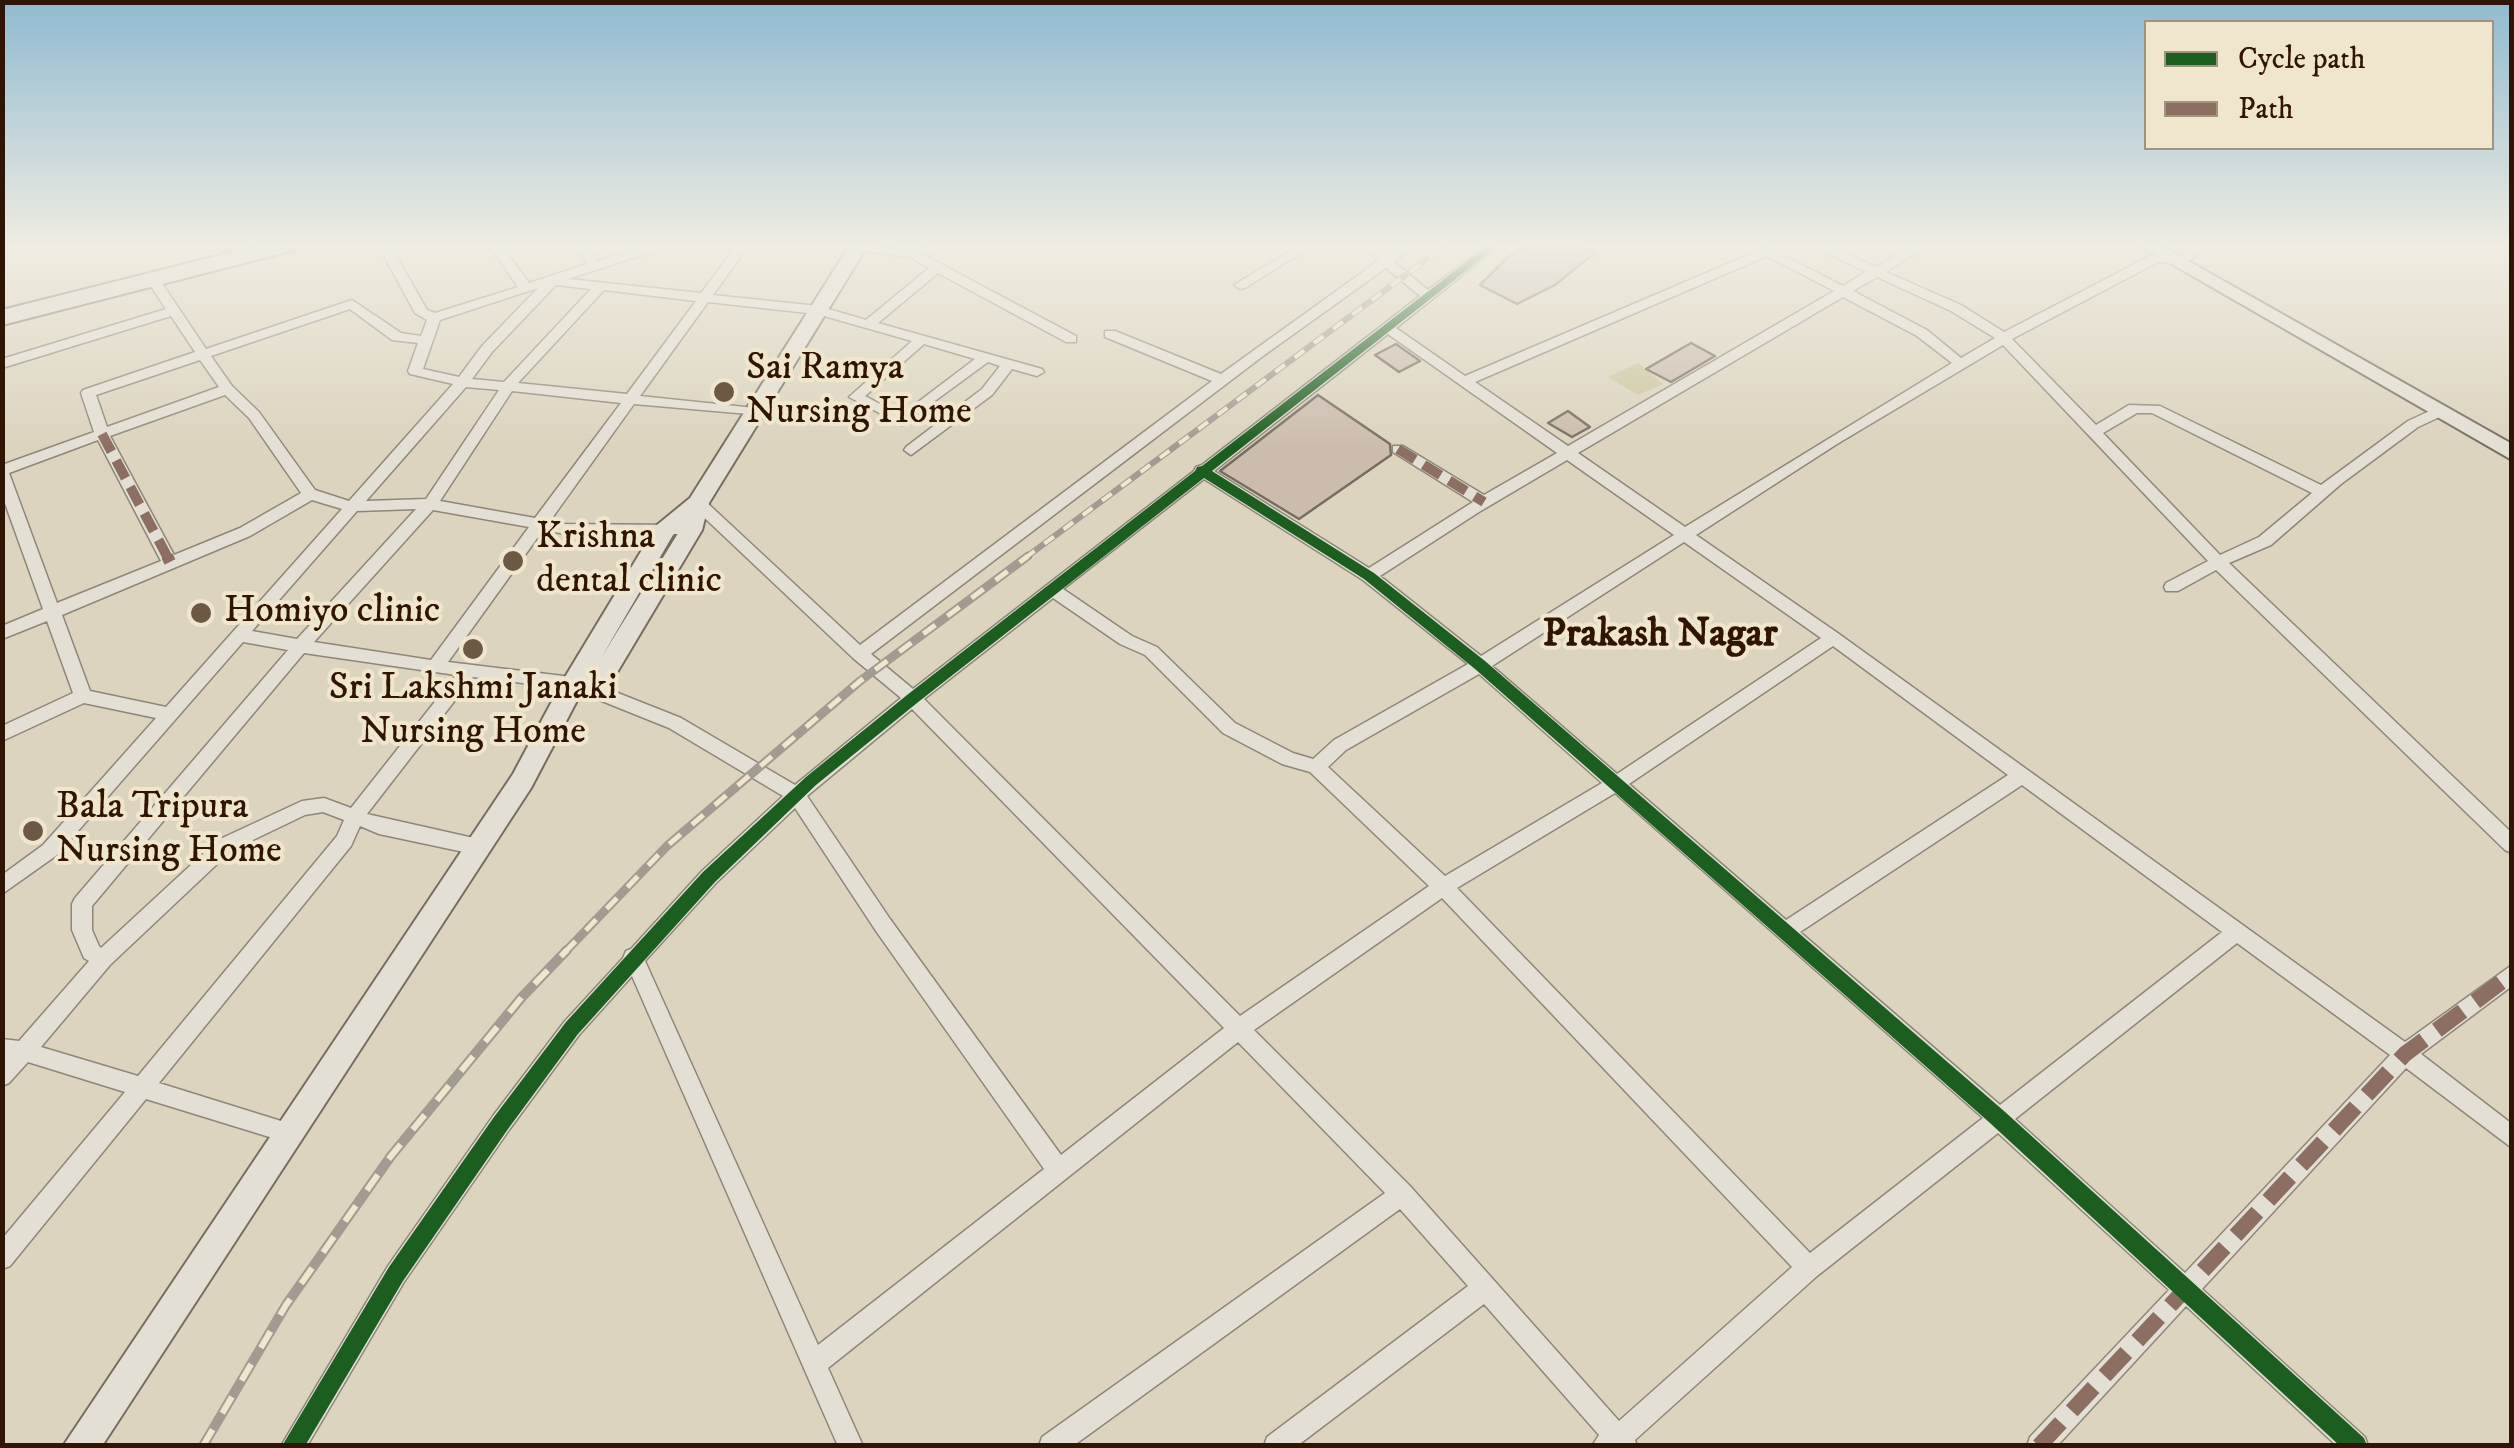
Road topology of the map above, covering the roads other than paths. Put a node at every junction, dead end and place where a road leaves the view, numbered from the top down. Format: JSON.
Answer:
{"nodes":[{"id":1,"x":169,"y":313,"type":"edge"},
{"id":2,"x":175,"y":313,"type":"edge"},
{"id":3,"x":327,"y":313,"type":"edge"},
{"id":4,"x":364,"y":313,"type":"edge"},
{"id":5,"x":422,"y":313,"type":"edge"},
{"id":6,"x":449,"y":313,"type":"edge"},
{"id":7,"x":522,"y":313,"type":"edge"},
{"id":8,"x":576,"y":313,"type":"edge"},
{"id":9,"x":693,"y":313,"type":"edge"},
{"id":10,"x":816,"y":313,"type":"edge"},
{"id":11,"x":827,"y":313,"type":"edge"},
{"id":12,"x":883,"y":313,"type":"edge"},
{"id":13,"x":1022,"y":313,"type":"edge"},
{"id":14,"x":1315,"y":313,"type":"edge"},
{"id":15,"x":1410,"y":313,"type":"edge"},
{"id":16,"x":1623,"y":313,"type":"edge"},
{"id":17,"x":1807,"y":313,"type":"edge"},
{"id":18,"x":1886,"y":313,"type":"edge"},
{"id":19,"x":1963,"y":313,"type":"edge"},
{"id":20,"x":2052,"y":313,"type":"edge"},
{"id":21,"x":2268,"y":313,"type":"edge"},
{"id":22,"x":434,"y":318,"type":"junction"},
{"id":23,"x":868,"y":325,"type":"junction"},
{"id":24,"x":1389,"y":330,"type":"junction"},
{"id":25,"x":1110,"y":334,"type":"dead end"},
{"id":26,"x":2004,"y":338,"type":"junction"},
{"id":27,"x":1071,"y":339,"type":"dead end"},
{"id":28,"x":424,"y":340,"type":"junction"},
{"id":29,"x":921,"y":340,"type":"junction"},
{"id":30,"x":204,"y":355,"type":"junction"},
{"id":31,"x":985,"y":358,"type":"junction"},
{"id":32,"x":2,"y":364,"type":"edge"},
{"id":33,"x":1009,"y":364,"type":"junction"},
{"id":34,"x":1961,"y":364,"type":"junction"},
{"id":35,"x":1038,"y":372,"type":"dead end"},
{"id":36,"x":1222,"y":380,"type":"junction"},
{"id":37,"x":1465,"y":381,"type":"junction"},
{"id":38,"x":462,"y":382,"type":"junction"},
{"id":39,"x":510,"y":384,"type":"junction"},
{"id":40,"x":227,"y":389,"type":"junction"},
{"id":41,"x":634,"y":398,"type":"junction"},
{"id":42,"x":2441,"y":411,"type":"junction"},
{"id":43,"x":755,"y":412,"type":"junction"},
{"id":44,"x":2096,"y":431,"type":"junction"},
{"id":45,"x":102,"y":434,"type":"junction"},
{"id":46,"x":1398,"y":449,"type":"dead end"},
{"id":47,"x":911,"y":450,"type":"dead end"},
{"id":48,"x":2512,"y":452,"type":"edge"},
{"id":49,"x":1566,"y":453,"type":"junction"},
{"id":50,"x":1201,"y":470,"type":"junction"},
{"id":51,"x":2,"y":472,"type":"edge"},
{"id":52,"x":2322,"y":492,"type":"junction"},
{"id":53,"x":310,"y":494,"type":"junction"},
{"id":54,"x":1484,"y":502,"type":"junction"},
{"id":55,"x":698,"y":503,"type":"junction"},
{"id":56,"x":430,"y":504,"type":"junction"},
{"id":57,"x":350,"y":506,"type":"junction"},
{"id":58,"x":540,"y":523,"type":"junction"},
{"id":59,"x":665,"y":530,"type":"junction"},
{"id":60,"x":691,"y":530,"type":"junction"},
{"id":61,"x":1684,"y":536,"type":"junction"},
{"id":62,"x":170,"y":562,"type":"junction"},
{"id":63,"x":2218,"y":562,"type":"junction"},
{"id":64,"x":1369,"y":576,"type":"junction"},
{"id":65,"x":2172,"y":587,"type":"dead end"},
{"id":66,"x":1052,"y":588,"type":"junction"},
{"id":67,"x":54,"y":610,"type":"junction"},
{"id":68,"x":2,"y":634,"type":"edge"},
{"id":69,"x":240,"y":635,"type":"junction"},
{"id":70,"x":1833,"y":638,"type":"junction"},
{"id":71,"x":302,"y":644,"type":"junction"},
{"id":72,"x":859,"y":654,"type":"junction"},
{"id":73,"x":1480,"y":665,"type":"junction"},
{"id":74,"x":435,"y":667,"type":"junction"},
{"id":75,"x":468,"y":672,"type":"junction"},
{"id":76,"x":584,"y":687,"type":"junction"},
{"id":77,"x":83,"y":696,"type":"junction"},
{"id":78,"x":912,"y":699,"type":"junction"},
{"id":79,"x":168,"y":714,"type":"junction"},
{"id":80,"x":2,"y":734,"type":"edge"},
{"id":81,"x":1316,"y":767,"type":"junction"},
{"id":82,"x":2021,"y":776,"type":"junction"},
{"id":83,"x":1617,"y":782,"type":"junction"},
{"id":84,"x":796,"y":795,"type":"junction"},
{"id":85,"x":355,"y":816,"type":"junction"},
{"id":86,"x":2512,"y":845,"type":"edge"},
{"id":87,"x":478,"y":847,"type":"junction"},
{"id":88,"x":2,"y":886,"type":"edge"},
{"id":89,"x":1444,"y":887,"type":"junction"},
{"id":90,"x":1786,"y":931,"type":"junction"},
{"id":91,"x":2236,"y":933,"type":"junction"},
{"id":92,"x":633,"y":957,"type":"junction"},
{"id":93,"x":103,"y":958,"type":"junction"},
{"id":94,"x":2512,"y":974,"type":"edge"},
{"id":95,"x":1238,"y":1030,"type":"junction"},
{"id":96,"x":13,"y":1050,"type":"edge"},
{"id":97,"x":2405,"y":1054,"type":"junction"},
{"id":98,"x":2,"y":1076,"type":"edge"},
{"id":99,"x":141,"y":1088,"type":"junction"},
{"id":100,"x":1997,"y":1117,"type":"junction"},
{"id":101,"x":289,"y":1133,"type":"junction"},
{"id":102,"x":2512,"y":1138,"type":"edge"},
{"id":103,"x":1059,"y":1170,"type":"junction"},
{"id":104,"x":1402,"y":1194,"type":"junction"},
{"id":105,"x":2,"y":1258,"type":"edge"},
{"id":106,"x":1809,"y":1268,"type":"junction"},
{"id":107,"x":1486,"y":1288,"type":"junction"},
{"id":108,"x":2184,"y":1290,"type":"junction"},
{"id":109,"x":815,"y":1363,"type":"junction"},
{"id":110,"x":1616,"y":1443,"type":"edge"},
{"id":111,"x":80,"y":1446,"type":"edge"},
{"id":112,"x":293,"y":1446,"type":"edge"},
{"id":113,"x":851,"y":1446,"type":"edge"},
{"id":114,"x":1050,"y":1446,"type":"edge"},
{"id":115,"x":1276,"y":1446,"type":"edge"},
{"id":116,"x":2039,"y":1446,"type":"edge"},
{"id":117,"x":2356,"y":1446,"type":"edge"}],
"edges":[{"from":1,"to":32,"type":"street"},
{"from":2,"to":30,"type":"street"},
{"from":3,"to":30,"type":"street"},
{"from":4,"to":28,"type":"street"},
{"from":5,"to":22,"type":"street"},
{"from":6,"to":22,"type":"street"},
{"from":7,"to":38,"type":"street"},
{"from":8,"to":39,"type":"street"},
{"from":9,"to":41,"type":"street"},
{"from":10,"to":43,"type":"main road"},
{"from":11,"to":23,"type":"street"},
{"from":12,"to":23,"type":"street"},
{"from":13,"to":27,"type":"street"},
{"from":14,"to":36,"type":"street"},
{"from":15,"to":24,"type":"street"},
{"from":16,"to":37,"type":"street"},
{"from":17,"to":49,"type":"street"},
{"from":18,"to":34,"type":"street"},
{"from":19,"to":26,"type":"street"},
{"from":20,"to":26,"type":"street"},
{"from":21,"to":42,"type":"main road"},
{"from":22,"to":28,"type":"street"},
{"from":23,"to":29,"type":"street"},
{"from":24,"to":37,"type":"street"},
{"from":24,"to":50,"type":"street"},
{"from":25,"to":36,"type":"street"},
{"from":26,"to":34,"type":"street"},
{"from":26,"to":44,"type":"street"},
{"from":28,"to":38,"type":"street"},
{"from":29,"to":31,"type":"street"},
{"from":29,"to":31,"type":"street"},
{"from":30,"to":40,"type":"street"},
{"from":30,"to":45,"type":"street"},
{"from":31,"to":33,"type":"street"},
{"from":33,"to":35,"type":"street"},
{"from":33,"to":47,"type":"street"},
{"from":34,"to":61,"type":"street"},
{"from":36,"to":72,"type":"street"},
{"from":37,"to":49,"type":"street"},
{"from":38,"to":39,"type":"street"},
{"from":38,"to":57,"type":"street"},
{"from":39,"to":41,"type":"street"},
{"from":39,"to":56,"type":"street"},
{"from":40,"to":45,"type":"street"},
{"from":40,"to":53,"type":"street"},
{"from":41,"to":43,"type":"street"},
{"from":41,"to":58,"type":"street"},
{"from":42,"to":48,"type":"main road"},
{"from":42,"to":52,"type":"street"},
{"from":43,"to":55,"type":"main road"},
{"from":44,"to":52,"type":"street"},
{"from":44,"to":63,"type":"street"},
{"from":45,"to":51,"type":"street"},
{"from":45,"to":62,"type":"street"},
{"from":46,"to":54,"type":"street"},
{"from":49,"to":54,"type":"street"},
{"from":49,"to":61,"type":"street"},
{"from":50,"to":64,"type":"street"},
{"from":50,"to":66,"type":"street"},
{"from":51,"to":67,"type":"street"},
{"from":52,"to":63,"type":"street"},
{"from":53,"to":57,"type":"street"},
{"from":53,"to":62,"type":"street"},
{"from":54,"to":64,"type":"street"},
{"from":55,"to":59,"type":"main road"},
{"from":55,"to":60,"type":"main road"},
{"from":55,"to":72,"type":"street"},
{"from":56,"to":57,"type":"street"},
{"from":56,"to":58,"type":"street"},
{"from":56,"to":71,"type":"street"},
{"from":57,"to":69,"type":"street"},
{"from":58,"to":59,"type":"street"},
{"from":58,"to":74,"type":"street"},
{"from":59,"to":60,"type":"street"},
{"from":59,"to":76,"type":"main road"},
{"from":60,"to":76,"type":"main road"},
{"from":61,"to":70,"type":"street"},
{"from":61,"to":73,"type":"street"},
{"from":62,"to":67,"type":"street"},
{"from":63,"to":65,"type":"street"},
{"from":63,"to":86,"type":"street"},
{"from":64,"to":73,"type":"street"},
{"from":66,"to":78,"type":"street"},
{"from":66,"to":81,"type":"street"},
{"from":67,"to":68,"type":"street"},
{"from":67,"to":77,"type":"street"},
{"from":69,"to":71,"type":"street"},
{"from":69,"to":79,"type":"street"},
{"from":70,"to":82,"type":"street"},
{"from":70,"to":83,"type":"street"},
{"from":71,"to":74,"type":"street"},
{"from":71,"to":93,"type":"street"},
{"from":72,"to":78,"type":"street"},
{"from":73,"to":81,"type":"street"},
{"from":73,"to":83,"type":"street"},
{"from":74,"to":75,"type":"street"},
{"from":75,"to":76,"type":"street"},
{"from":75,"to":85,"type":"street"},
{"from":76,"to":84,"type":"street"},
{"from":76,"to":87,"type":"main road"},
{"from":77,"to":79,"type":"street"},
{"from":77,"to":80,"type":"street"},
{"from":78,"to":84,"type":"street"},
{"from":78,"to":95,"type":"street"},
{"from":79,"to":88,"type":"street"},
{"from":81,"to":89,"type":"street"},
{"from":82,"to":90,"type":"street"},
{"from":82,"to":91,"type":"street"},
{"from":83,"to":89,"type":"street"},
{"from":83,"to":90,"type":"street"},
{"from":84,"to":92,"type":"street"},
{"from":84,"to":103,"type":"street"},
{"from":85,"to":87,"type":"street"},
{"from":85,"to":93,"type":"street"},
{"from":85,"to":99,"type":"street"},
{"from":87,"to":101,"type":"main road"},
{"from":89,"to":95,"type":"street"},
{"from":89,"to":106,"type":"street"},
{"from":90,"to":100,"type":"street"},
{"from":91,"to":97,"type":"street"},
{"from":91,"to":100,"type":"street"},
{"from":92,"to":109,"type":"street"},
{"from":92,"to":112,"type":"street"},
{"from":93,"to":96,"type":"street"},
{"from":94,"to":97,"type":"street"},
{"from":95,"to":103,"type":"street"},
{"from":95,"to":104,"type":"street"},
{"from":96,"to":98,"type":"street"},
{"from":96,"to":99,"type":"street"},
{"from":97,"to":102,"type":"street"},
{"from":97,"to":108,"type":"street"},
{"from":99,"to":101,"type":"street"},
{"from":99,"to":105,"type":"street"},
{"from":100,"to":106,"type":"street"},
{"from":100,"to":108,"type":"street"},
{"from":101,"to":111,"type":"main road"},
{"from":103,"to":109,"type":"street"},
{"from":104,"to":107,"type":"street"},
{"from":104,"to":114,"type":"street"},
{"from":106,"to":110,"type":"street"},
{"from":107,"to":110,"type":"street"},
{"from":107,"to":115,"type":"street"},
{"from":108,"to":116,"type":"street"},
{"from":108,"to":117,"type":"street"},
{"from":109,"to":113,"type":"street"}]}
